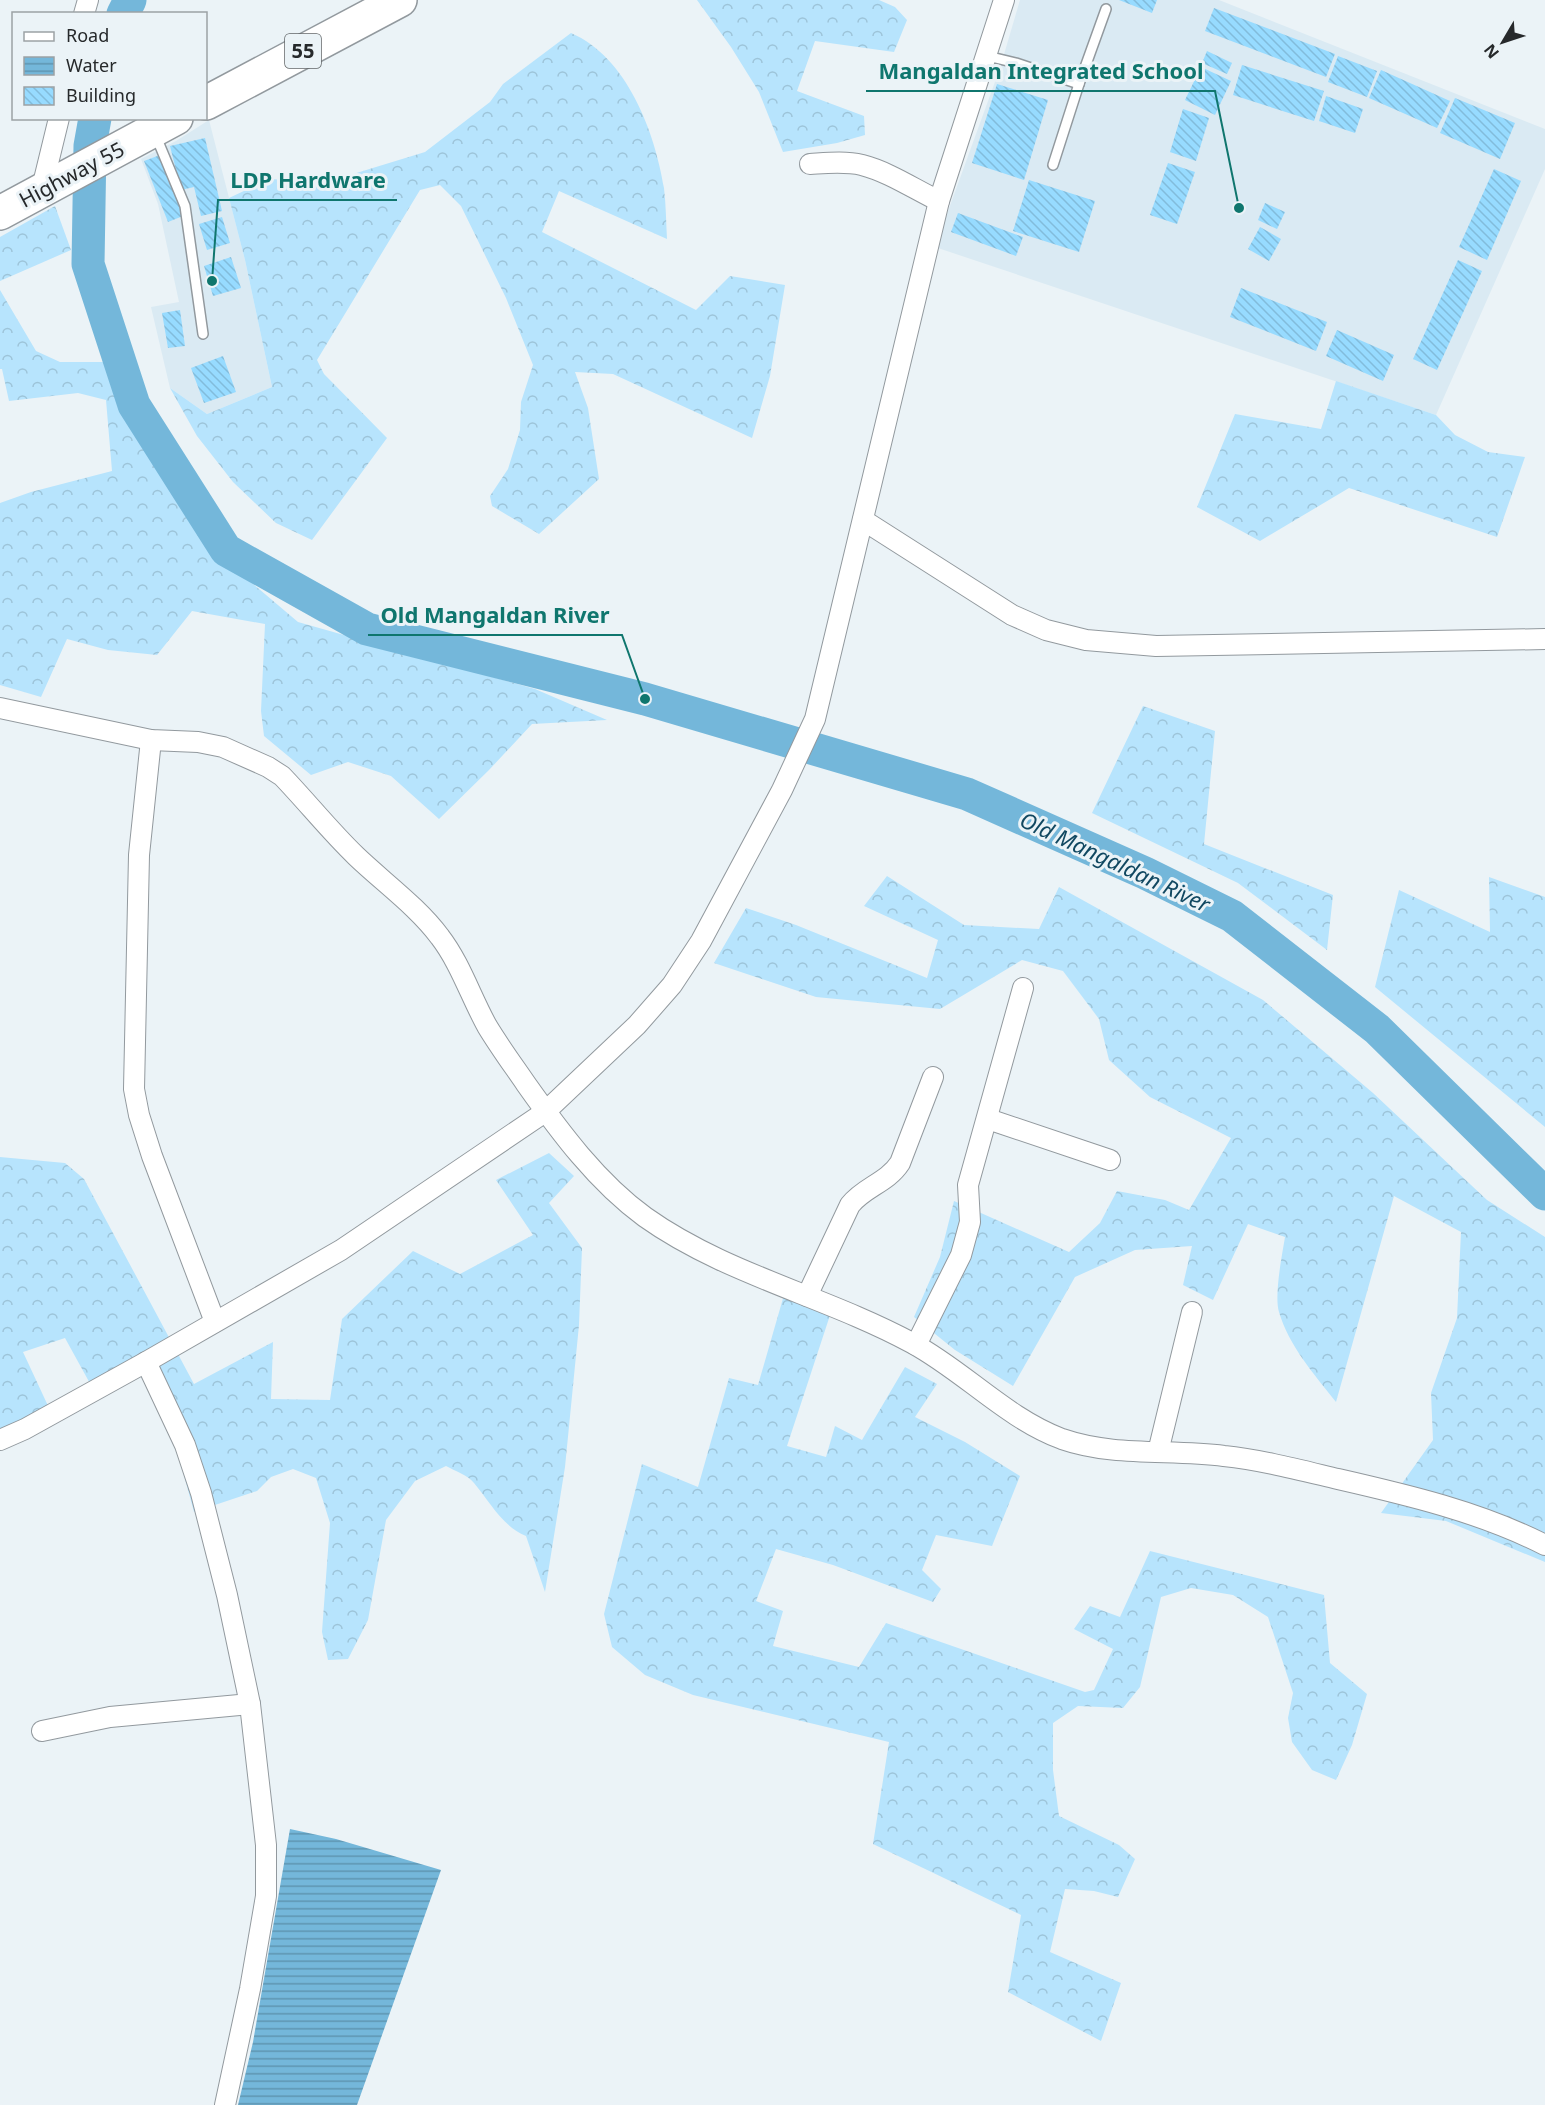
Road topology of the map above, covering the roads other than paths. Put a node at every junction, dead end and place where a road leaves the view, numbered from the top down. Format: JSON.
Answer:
{"nodes":[{"id":1,"x":400,"y":0,"type":"edge"},
{"id":2,"x":1004,"y":0,"type":"edge"},
{"id":3,"x":1106,"y":9,"type":"dead end"},
{"id":4,"x":987,"y":56,"type":"junction"},
{"id":5,"x":1079,"y":84,"type":"junction"},
{"id":6,"x":207,"y":102,"type":"edge"},
{"id":7,"x":59,"y":120,"type":"edge"},
{"id":8,"x":165,"y":124,"type":"edge"},
{"id":9,"x":810,"y":164,"type":"dead end"},
{"id":10,"x":1053,"y":165,"type":"dead end"},
{"id":11,"x":49,"y":186,"type":"junction"},
{"id":12,"x":939,"y":201,"type":"junction"},
{"id":13,"x":0,"y":213,"type":"edge"},
{"id":14,"x":203,"y":334,"type":"dead end"},
{"id":15,"x":863,"y":520,"type":"junction"},
{"id":16,"x":1545,"y":639,"type":"edge"},
{"id":17,"x":0,"y":708,"type":"edge"},
{"id":18,"x":151,"y":740,"type":"junction"},
{"id":19,"x":1023,"y":988,"type":"dead end"},
{"id":20,"x":933,"y":1077,"type":"dead end"},
{"id":21,"x":546,"y":1112,"type":"junction"},
{"id":22,"x":988,"y":1119,"type":"junction"},
{"id":23,"x":1110,"y":1160,"type":"dead end"},
{"id":24,"x":807,"y":1296,"type":"junction"},
{"id":25,"x":1192,"y":1312,"type":"dead end"},
{"id":26,"x":215,"y":1322,"type":"junction"},
{"id":27,"x":916,"y":1344,"type":"junction"},
{"id":28,"x":146,"y":1362,"type":"junction"},
{"id":29,"x":0,"y":1440,"type":"edge"},
{"id":30,"x":1158,"y":1452,"type":"junction"},
{"id":31,"x":1545,"y":1545,"type":"edge"},
{"id":32,"x":250,"y":1704,"type":"junction"},
{"id":33,"x":42,"y":1731,"type":"dead end"},
{"id":34,"x":225,"y":2105,"type":"edge"}],
"edges":[{"from":1,"to":6,"type":"highway","number":"55"},
{"from":2,"to":4,"type":"street"},
{"from":3,"to":5,"type":"lane"},
{"from":4,"to":5,"type":"lane"},
{"from":4,"to":12,"type":"street"},
{"from":5,"to":10,"type":"lane"},
{"from":7,"to":11,"type":"street"},
{"from":8,"to":11,"type":"highway","name":"Highway 55"},
{"from":8,"to":14,"type":"lane"},
{"from":9,"to":12,"type":"street"},
{"from":11,"to":13,"type":"highway","name":"Highway 55"},
{"from":12,"to":15,"type":"street"},
{"from":15,"to":16,"type":"street"},
{"from":15,"to":21,"type":"street"},
{"from":17,"to":18,"type":"street"},
{"from":18,"to":21,"type":"street"},
{"from":18,"to":26,"type":"street"},
{"from":19,"to":22,"type":"street"},
{"from":20,"to":24,"type":"street"},
{"from":21,"to":24,"type":"street"},
{"from":21,"to":26,"type":"street"},
{"from":22,"to":23,"type":"street"},
{"from":22,"to":27,"type":"street"},
{"from":24,"to":27,"type":"street"},
{"from":25,"to":30,"type":"street"},
{"from":26,"to":28,"type":"street"},
{"from":27,"to":30,"type":"street"},
{"from":28,"to":29,"type":"street"},
{"from":28,"to":32,"type":"street"},
{"from":30,"to":31,"type":"street"},
{"from":32,"to":33,"type":"street"},
{"from":32,"to":34,"type":"street"}]}
